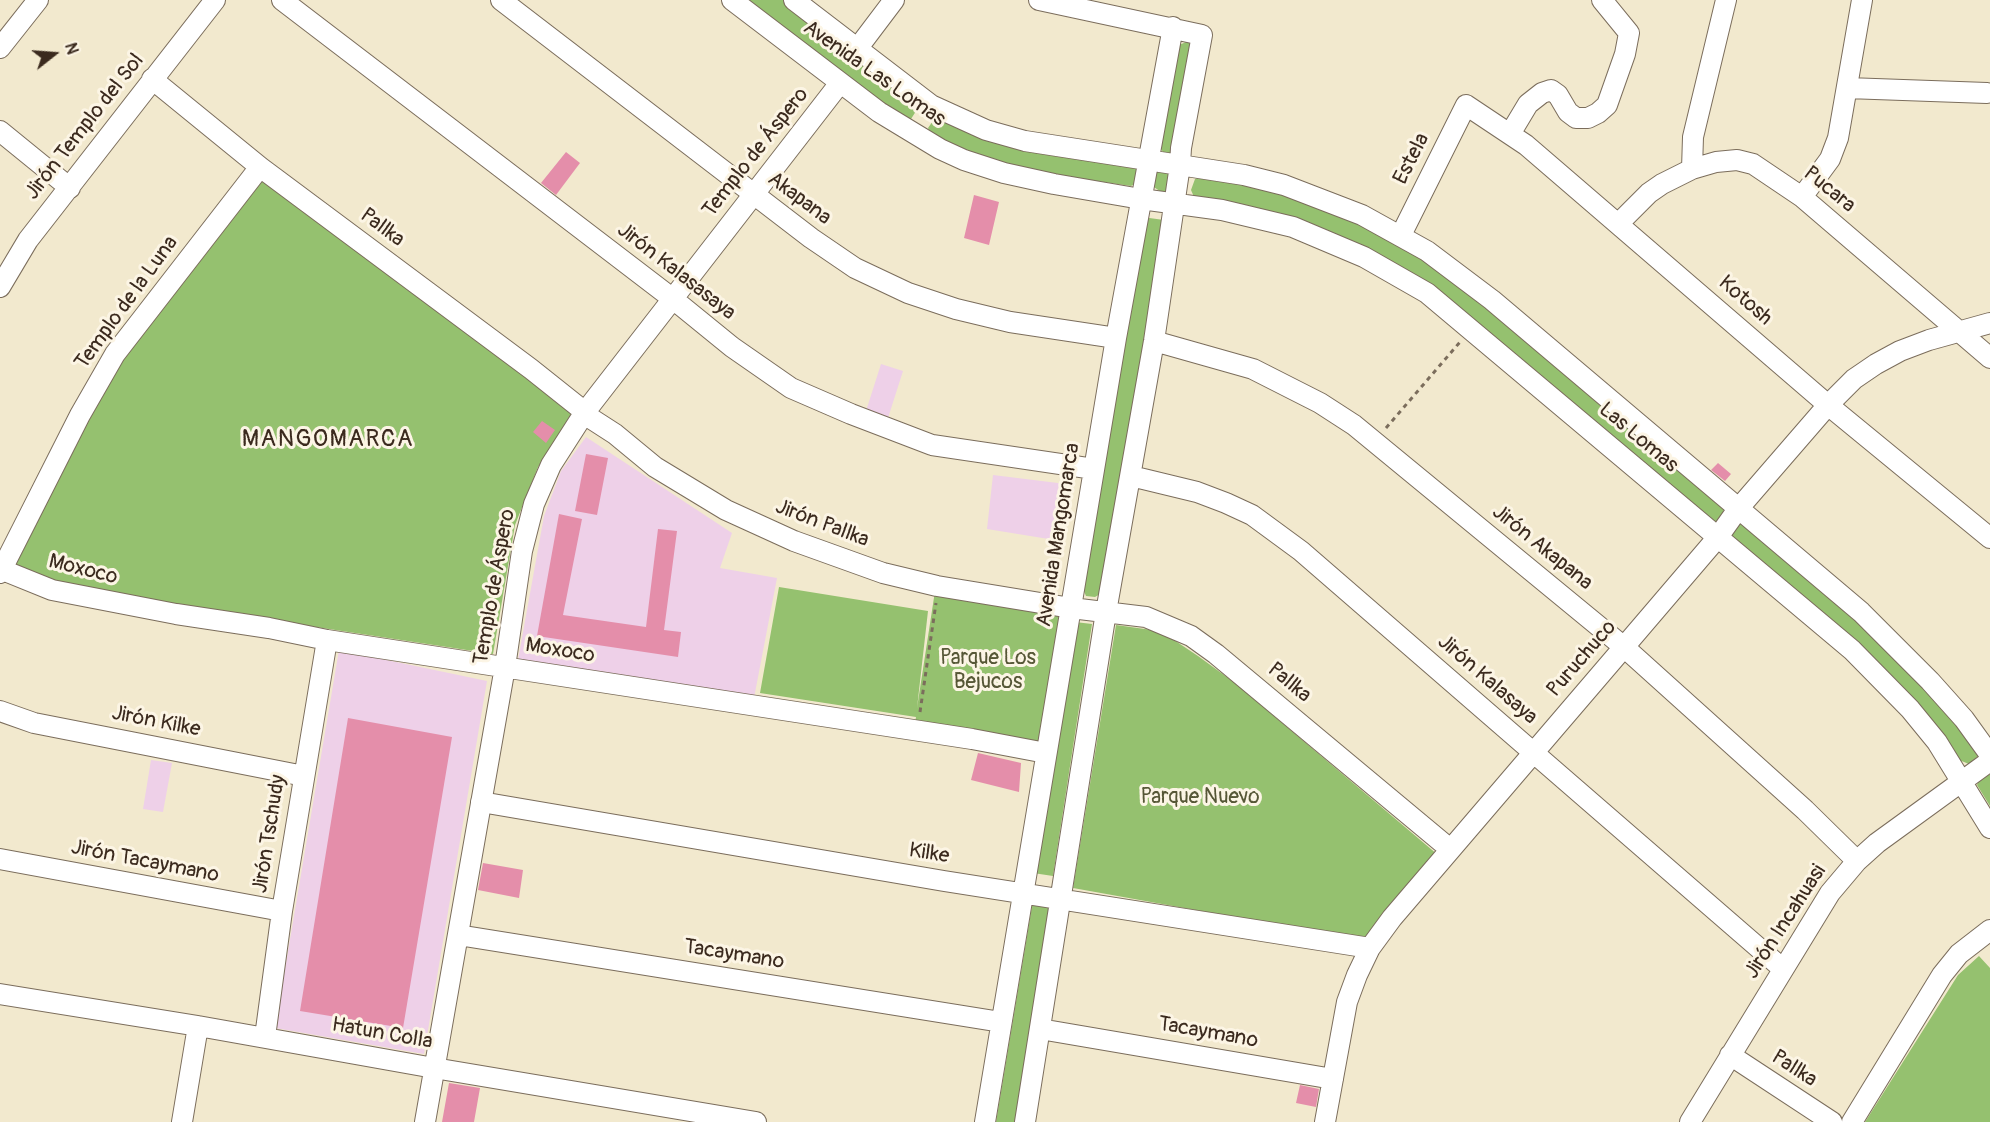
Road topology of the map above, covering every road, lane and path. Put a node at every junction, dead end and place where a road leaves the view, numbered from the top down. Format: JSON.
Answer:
{"nodes":[{"id":1,"x":38,"y":0,"type":"edge"},
{"id":2,"x":215,"y":0,"type":"edge"},
{"id":3,"x":282,"y":0,"type":"edge"},
{"id":4,"x":501,"y":0,"type":"edge"},
{"id":5,"x":732,"y":0,"type":"edge"},
{"id":6,"x":794,"y":0,"type":"edge"},
{"id":7,"x":894,"y":0,"type":"edge"},
{"id":8,"x":1039,"y":0,"type":"edge"},
{"id":9,"x":1602,"y":0,"type":"edge"},
{"id":10,"x":1726,"y":0,"type":"edge"},
{"id":11,"x":1862,"y":0,"type":"edge"},
{"id":12,"x":1173,"y":27,"type":"junction"},
{"id":13,"x":0,"y":48,"type":"edge"},
{"id":14,"x":857,"y":49,"type":"junction"},
{"id":15,"x":152,"y":79,"type":"junction"},
{"id":16,"x":840,"y":83,"type":"junction"},
{"id":17,"x":1846,"y":88,"type":"junction"},
{"id":18,"x":1987,"y":93,"type":"dead end"},
{"id":19,"x":931,"y":105,"type":"junction"},
{"id":20,"x":1466,"y":105,"type":"joint"},
{"id":21,"x":0,"y":131,"type":"edge"},
{"id":22,"x":914,"y":133,"type":"junction"},
{"id":23,"x":1510,"y":134,"type":"junction"},
{"id":24,"x":1149,"y":161,"type":"junction"},
{"id":25,"x":1180,"y":165,"type":"junction"},
{"id":26,"x":260,"y":167,"type":"junction"},
{"id":27,"x":1692,"y":169,"type":"junction"},
{"id":28,"x":69,"y":188,"type":"junction"},
{"id":29,"x":754,"y":195,"type":"junction"},
{"id":30,"x":1802,"y":197,"type":"junction"},
{"id":31,"x":1142,"y":199,"type":"junction"},
{"id":32,"x":1174,"y":204,"type":"junction"},
{"id":33,"x":1619,"y":223,"type":"junction"},
{"id":34,"x":1401,"y":235,"type":"junction"},
{"id":35,"x":0,"y":287,"type":"edge"},
{"id":36,"x":673,"y":299,"type":"junction"},
{"id":37,"x":1990,"y":323,"type":"edge"},
{"id":38,"x":1472,"y":330,"type":"junction"},
{"id":39,"x":1958,"y":332,"type":"junction"},
{"id":40,"x":1116,"y":338,"type":"junction"},
{"id":41,"x":1154,"y":340,"type":"junction"},
{"id":42,"x":1990,"y":358,"type":"edge"},
{"id":43,"x":1828,"y":405,"type":"junction"},
{"id":44,"x":585,"y":413,"type":"junction"},
{"id":45,"x":1374,"y":442,"type":"junction"},
{"id":46,"x":1094,"y":469,"type":"junction"},
{"id":47,"x":1131,"y":476,"type":"junction"},
{"id":48,"x":1738,"y":509,"type":"junction"},
{"id":49,"x":1718,"y":537,"type":"junction"},
{"id":50,"x":1990,"y":538,"type":"edge"},
{"id":51,"x":1,"y":571,"type":"edge"},
{"id":52,"x":937,"y":586,"type":"junction"},
{"id":53,"x":1071,"y":608,"type":"junction"},
{"id":54,"x":1106,"y":612,"type":"junction"},
{"id":55,"x":327,"y":640,"type":"junction"},
{"id":56,"x":1624,"y":647,"type":"junction"},
{"id":57,"x":505,"y":667,"type":"junction"},
{"id":58,"x":0,"y":711,"type":"edge"},
{"id":59,"x":917,"y":731,"type":"junction"},
{"id":60,"x":1046,"y":753,"type":"junction"},
{"id":61,"x":1534,"y":753,"type":"junction"},
{"id":62,"x":1990,"y":755,"type":"edge"},
{"id":63,"x":1990,"y":761,"type":"edge"},
{"id":64,"x":304,"y":776,"type":"junction"},
{"id":65,"x":1961,"y":781,"type":"junction"},
{"id":66,"x":481,"y":802,"type":"junction"},
{"id":67,"x":1990,"y":828,"type":"edge"},
{"id":68,"x":1450,"y":849,"type":"junction"},
{"id":69,"x":0,"y":859,"type":"edge"},
{"id":70,"x":1857,"y":861,"type":"junction"},
{"id":71,"x":1023,"y":892,"type":"junction"},
{"id":72,"x":1060,"y":900,"type":"junction"},
{"id":73,"x":282,"y":911,"type":"junction"},
{"id":74,"x":1990,"y":930,"type":"edge"},
{"id":75,"x":458,"y":936,"type":"junction"},
{"id":76,"x":1370,"y":948,"type":"junction"},
{"id":77,"x":1783,"y":969,"type":"junction"},
{"id":78,"x":0,"y":994,"type":"edge"},
{"id":79,"x":1001,"y":1022,"type":"junction"},
{"id":80,"x":198,"y":1026,"type":"junction"},
{"id":81,"x":1040,"y":1029,"type":"junction"},
{"id":82,"x":265,"y":1037,"type":"junction"},
{"id":83,"x":1730,"y":1055,"type":"junction"},
{"id":84,"x":434,"y":1068,"type":"junction"},
{"id":85,"x":1333,"y":1079,"type":"junction"},
{"id":86,"x":182,"y":1122,"type":"edge"},
{"id":87,"x":425,"y":1122,"type":"edge"},
{"id":88,"x":756,"y":1122,"type":"edge"},
{"id":89,"x":985,"y":1122,"type":"edge"},
{"id":90,"x":1025,"y":1122,"type":"edge"},
{"id":91,"x":1325,"y":1122,"type":"edge"},
{"id":92,"x":1690,"y":1122,"type":"edge"},
{"id":93,"x":1832,"y":1122,"type":"edge"},
{"id":94,"x":1852,"y":1122,"type":"edge"}],
"edges":[{"from":1,"to":13,"type":"street"},
{"from":2,"to":15,"type":"street","name":"Jirón Templo del Sol"},
{"from":3,"to":36,"type":"street","name":"Jirón Kalasasaya"},
{"from":4,"to":29,"type":"street","name":"Akapana"},
{"from":5,"to":16,"type":"street","name":"Avenida Las Lomas"},
{"from":6,"to":14,"type":"street","name":"Avenida Las Lomas"},
{"from":7,"to":14,"type":"street"},
{"from":8,"to":12,"type":"street"},
{"from":9,"to":23,"type":"street"},
{"from":10,"to":27,"type":"street"},
{"from":11,"to":17,"type":"street"},
{"from":12,"to":24,"type":"street","name":"Avenida Mangomarca"},
{"from":12,"to":25,"type":"street"},
{"from":14,"to":19,"type":"street","name":"Avenida Las Lomas"},
{"from":15,"to":26,"type":"street","name":"Pallka"},
{"from":15,"to":28,"type":"street","name":"Jirón Templo del Sol"},
{"from":16,"to":22,"type":"street","name":"Avenida Las Lomas"},
{"from":16,"to":29,"type":"street","name":"Templo de Áspero"},
{"from":17,"to":18,"type":"street"},
{"from":17,"to":30,"type":"street"},
{"from":19,"to":22,"type":"street"},
{"from":19,"to":24,"type":"street","name":"Avenida Las Lomas"},
{"from":20,"to":23,"type":"street","name":"Kotosh"},
{"from":20,"to":34,"type":"street","name":"Estela"},
{"from":21,"to":28,"type":"street"},
{"from":22,"to":31,"type":"street","name":"Avenida Las Lomas"},
{"from":23,"to":33,"type":"street","name":"Kotosh"},
{"from":24,"to":25,"type":"street","name":"Avenida Las Lomas"},
{"from":24,"to":31,"type":"street","name":"Avenida Mangomarca"},
{"from":25,"to":32,"type":"street"},
{"from":25,"to":34,"type":"street","name":"Las Lomas"},
{"from":26,"to":44,"type":"street","name":"Pallka"},
{"from":26,"to":51,"type":"street","name":"Templo de la Luna"},
{"from":27,"to":30,"type":"street","name":"Pucara"},
{"from":27,"to":33,"type":"street","name":"Pucara"},
{"from":28,"to":35,"type":"street","name":"Jirón Templo del Sol"},
{"from":29,"to":36,"type":"street","name":"Templo de Áspero"},
{"from":29,"to":40,"type":"street","name":"Akapana"},
{"from":30,"to":39,"type":"street","name":"Pucara"},
{"from":31,"to":32,"type":"street","name":"Avenida Las Lomas"},
{"from":31,"to":40,"type":"street","name":"Avenida Mangomarca"},
{"from":32,"to":38,"type":"street","name":"Las Lomas"},
{"from":32,"to":41,"type":"street"},
{"from":33,"to":43,"type":"street","name":"Kotosh"},
{"from":34,"to":48,"type":"street","name":"Las Lomas"},
{"from":36,"to":44,"type":"street","name":"Templo de Áspero"},
{"from":36,"to":46,"type":"street","name":"Jirón Kalasasaya"},
{"from":37,"to":39,"type":"street","name":"Puruchuco"},
{"from":38,"to":45,"type":"path"},
{"from":38,"to":49,"type":"street","name":"Las Lomas"},
{"from":39,"to":42,"type":"street","name":"Pucara"},
{"from":39,"to":43,"type":"street","name":"Puruchuco"},
{"from":40,"to":46,"type":"street","name":"Avenida Mangomarca"},
{"from":41,"to":45,"type":"street","name":"Jirón Akapana"},
{"from":41,"to":47,"type":"street"},
{"from":43,"to":48,"type":"street","name":"Puruchuco"},
{"from":43,"to":50,"type":"street","name":"Kotosh"},
{"from":44,"to":52,"type":"street","name":"Jirón Pallka"},
{"from":44,"to":57,"type":"street","name":"Templo de Áspero"},
{"from":45,"to":56,"type":"street","name":"Jirón Akapana"},
{"from":46,"to":53,"type":"street","name":"Avenida Mangomarca"},
{"from":47,"to":54,"type":"street"},
{"from":47,"to":61,"type":"street","name":"Jirón Kalasaya"},
{"from":48,"to":49,"type":"street","name":"Puruchuco"},
{"from":48,"to":62,"type":"street","name":"Las Lomas"},
{"from":49,"to":56,"type":"street","name":"Puruchuco"},
{"from":49,"to":65,"type":"street","name":"Las Lomas"},
{"from":51,"to":55,"type":"street","name":"Moxoco"},
{"from":52,"to":53,"type":"street","name":"Jirón Pallka"},
{"from":52,"to":59,"type":"path"},
{"from":53,"to":54,"type":"street","name":"Pallka"},
{"from":53,"to":60,"type":"street","name":"Avenida Mangomarca"},
{"from":54,"to":68,"type":"street","name":"Pallka"},
{"from":54,"to":72,"type":"street"},
{"from":55,"to":57,"type":"street","name":"Moxoco"},
{"from":55,"to":64,"type":"street","name":"Jirón Tschudy"},
{"from":56,"to":61,"type":"street","name":"Puruchuco"},
{"from":56,"to":70,"type":"street","name":"Jirón Akapana"},
{"from":57,"to":59,"type":"street","name":"Moxoco"},
{"from":57,"to":66,"type":"street","name":"Templo de Áspero"},
{"from":58,"to":64,"type":"street","name":"Jirón Kilke"},
{"from":59,"to":60,"type":"street","name":"Moxoco"},
{"from":60,"to":71,"type":"street","name":"Avenida Mangomarca"},
{"from":61,"to":68,"type":"street","name":"Puruchuco"},
{"from":61,"to":77,"type":"street","name":"Jirón Kalasaya"},
{"from":63,"to":65,"type":"street","name":"Jirón Incahuasi"},
{"from":64,"to":73,"type":"street","name":"Jirón Tschudy"},
{"from":65,"to":67,"type":"street","name":"Las Lomas"},
{"from":65,"to":70,"type":"street","name":"Jirón Incahuasi"},
{"from":66,"to":71,"type":"street","name":"Kilke"},
{"from":66,"to":75,"type":"street","name":"Templo de Áspero"},
{"from":68,"to":76,"type":"street","name":"Puruchuco"},
{"from":69,"to":73,"type":"street","name":"Jirón Tacaymano"},
{"from":70,"to":77,"type":"street","name":"Jirón Incahuasi"},
{"from":71,"to":72,"type":"street","name":"Kilke"},
{"from":71,"to":79,"type":"street","name":"Avenida Mangomarca"},
{"from":72,"to":76,"type":"street","name":"Kilke"},
{"from":72,"to":81,"type":"street"},
{"from":73,"to":82,"type":"street","name":"Jirón Tschudy"},
{"from":74,"to":94,"type":"street"},
{"from":75,"to":79,"type":"street","name":"Tacaymano"},
{"from":75,"to":84,"type":"street","name":"Templo de Áspero"},
{"from":76,"to":85,"type":"street","name":"Puruchuco"},
{"from":77,"to":83,"type":"street","name":"Jirón Incahuasi"},
{"from":78,"to":80,"type":"street","name":"Hatun Colla"},
{"from":79,"to":89,"type":"street","name":"Avenida Mangomarca"},
{"from":80,"to":82,"type":"street","name":"Hatun Colla"},
{"from":80,"to":86,"type":"street"},
{"from":81,"to":85,"type":"street","name":"Tacaymano"},
{"from":81,"to":90,"type":"street"},
{"from":82,"to":84,"type":"street","name":"Hatun Colla"},
{"from":83,"to":92,"type":"street","name":"Jirón Incahuasi"},
{"from":83,"to":93,"type":"street","name":"Pallka"},
{"from":84,"to":87,"type":"street","name":"Templo de Áspero"},
{"from":84,"to":88,"type":"street","name":"Hatun Colla"},
{"from":85,"to":91,"type":"street","name":"Puruchuco"}]}
